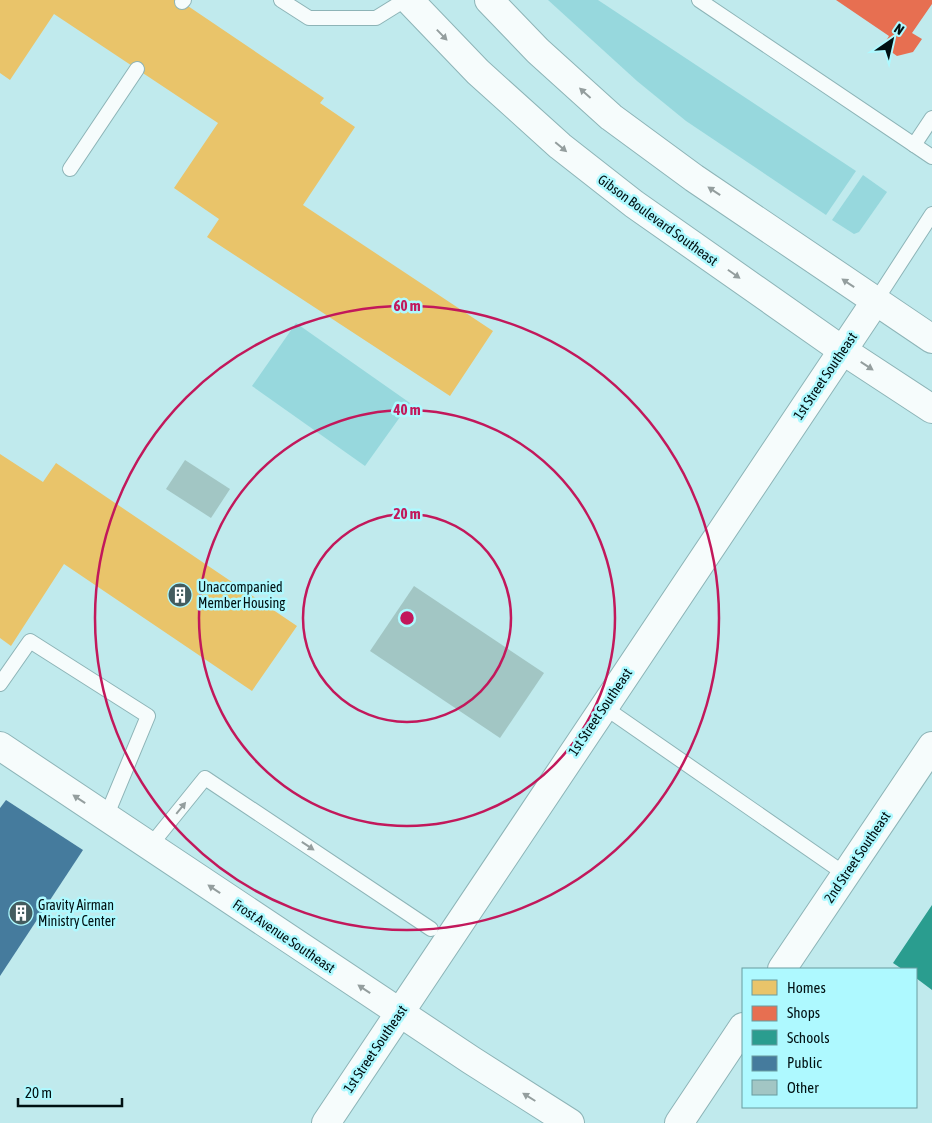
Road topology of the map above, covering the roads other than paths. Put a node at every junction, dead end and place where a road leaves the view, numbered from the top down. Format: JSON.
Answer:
{"nodes":[{"id":1,"x":281,"y":0,"type":"edge"},
{"id":2,"x":407,"y":0,"type":"edge"},
{"id":3,"x":489,"y":0,"type":"edge"},
{"id":4,"x":699,"y":0,"type":"edge"},
{"id":5,"x":137,"y":69,"type":"dead end"},
{"id":6,"x":932,"y":118,"type":"edge"},
{"id":7,"x":914,"y":145,"type":"junction"},
{"id":8,"x":932,"y":157,"type":"edge"},
{"id":9,"x":70,"y":169,"type":"dead end"},
{"id":10,"x":932,"y":214,"type":"edge"},
{"id":11,"x":875,"y":302,"type":"junction"},
{"id":12,"x":932,"y":339,"type":"edge"},
{"id":13,"x":842,"y":350,"type":"junction"},
{"id":14,"x":932,"y":409,"type":"edge"},
{"id":15,"x":0,"y":684,"type":"edge"},
{"id":16,"x":604,"y":707,"type":"junction"},
{"id":17,"x":932,"y":746,"type":"edge"},
{"id":18,"x":1,"y":747,"type":"edge"},
{"id":19,"x":106,"y":817,"type":"junction"},
{"id":20,"x":150,"y":846,"type":"junction"},
{"id":21,"x":846,"y":874,"type":"junction"},
{"id":22,"x":432,"y":929,"type":"dead end"},
{"id":23,"x":783,"y":968,"type":"edge"},
{"id":24,"x":399,"y":1012,"type":"junction"},
{"id":25,"x":742,"y":1028,"type":"edge"},
{"id":26,"x":326,"y":1123,"type":"edge"},
{"id":27,"x":570,"y":1123,"type":"edge"},
{"id":28,"x":679,"y":1123,"type":"edge"}],
"edges":[{"from":1,"to":2,"type":"lane"},
{"from":2,"to":13,"type":"street","name":"Gibson Boulevard Southeast","one_way":true},
{"from":11,"to":3,"type":"street","one_way":true},
{"from":4,"to":7,"type":"lane"},
{"from":5,"to":9,"type":"lane"},
{"from":6,"to":7,"type":"lane"},
{"from":7,"to":8,"type":"lane"},
{"from":10,"to":11,"type":"lane"},
{"from":11,"to":12,"type":"street"},
{"from":11,"to":13,"type":"street","name":"1st Street Southeast"},
{"from":13,"to":14,"type":"street","name":"Gibson Boulevard Southeast","one_way":true},
{"from":13,"to":16,"type":"street","name":"1st Street Southeast"},
{"from":15,"to":19,"type":"lane"},
{"from":16,"to":21,"type":"lane"},
{"from":16,"to":24,"type":"street","name":"1st Street Southeast"},
{"from":17,"to":21,"type":"street","name":"2nd Street Southeast"},
{"from":19,"to":18,"type":"street","name":"Frost Avenue Southeast","one_way":true},
{"from":19,"to":20,"type":"street","name":"Frost Avenue Southeast"},
{"from":20,"to":22,"type":"lane","one_way":true},
{"from":24,"to":20,"type":"street","name":"Frost Avenue Southeast","one_way":true},
{"from":21,"to":23,"type":"street","name":"2nd Street Southeast"},
{"from":24,"to":26,"type":"street","name":"1st Street Southeast"},
{"from":27,"to":24,"type":"street","name":"Frost Avenue Southeast","one_way":true},
{"from":25,"to":28,"type":"street"}]}
